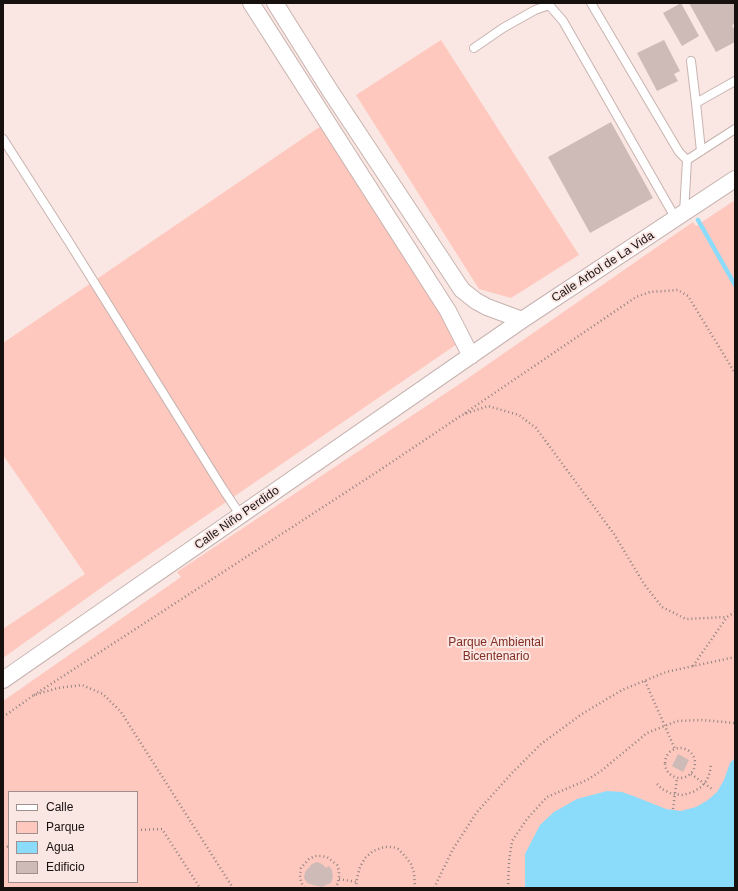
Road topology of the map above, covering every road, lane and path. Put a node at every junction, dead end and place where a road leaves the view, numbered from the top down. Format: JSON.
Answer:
{"nodes":[{"id":1,"x":252,"y":3,"type":"edge"},
{"id":2,"x":591,"y":3,"type":"edge"},
{"id":3,"x":280,"y":5,"type":"edge"},
{"id":4,"x":474,"y":48,"type":"dead end"},
{"id":5,"x":691,"y":61,"type":"dead end"},
{"id":6,"x":735,"y":80,"type":"edge"},
{"id":7,"x":696,"y":103,"type":"junction"},
{"id":8,"x":735,"y":129,"type":"edge"},
{"id":9,"x":3,"y":139,"type":"edge"},
{"id":10,"x":701,"y":151,"type":"junction"},
{"id":11,"x":687,"y":160,"type":"junction"},
{"id":12,"x":735,"y":179,"type":"edge"},
{"id":13,"x":680,"y":216,"type":"junction"},
{"id":14,"x":522,"y":320,"type":"junction"},
{"id":15,"x":471,"y":356,"type":"junction"},
{"id":16,"x":735,"y":373,"type":"edge"},
{"id":17,"x":462,"y":415,"type":"junction"},
{"id":18,"x":241,"y":516,"type":"junction"},
{"id":19,"x":735,"y":612,"type":"edge"},
{"id":20,"x":727,"y":617,"type":"junction"},
{"id":21,"x":735,"y":657,"type":"edge"},
{"id":22,"x":693,"y":666,"type":"junction"},
{"id":23,"x":3,"y":680,"type":"edge"},
{"id":24,"x":645,"y":681,"type":"junction"},
{"id":25,"x":34,"y":695,"type":"junction"},
{"id":26,"x":3,"y":717,"type":"edge"},
{"id":27,"x":735,"y":723,"type":"edge"},
{"id":28,"x":664,"y":726,"type":"junction"},
{"id":29,"x":675,"y":749,"type":"junction"},
{"id":30,"x":711,"y":763,"type":"dead end"},
{"id":31,"x":691,"y":774,"type":"junction"},
{"id":32,"x":677,"y":778,"type":"junction"},
{"id":33,"x":704,"y":783,"type":"junction"},
{"id":34,"x":657,"y":784,"type":"dead end"},
{"id":35,"x":712,"y":789,"type":"dead end"},
{"id":36,"x":675,"y":794,"type":"junction"},
{"id":37,"x":673,"y":809,"type":"dead end"},
{"id":38,"x":138,"y":830,"type":"edge"},
{"id":39,"x":339,"y":879,"type":"junction"},
{"id":40,"x":356,"y":882,"type":"junction"},
{"id":41,"x":200,"y":888,"type":"edge"},
{"id":42,"x":233,"y":888,"type":"edge"},
{"id":43,"x":304,"y":888,"type":"edge"},
{"id":44,"x":335,"y":888,"type":"edge"},
{"id":45,"x":356,"y":888,"type":"edge"},
{"id":46,"x":415,"y":888,"type":"edge"},
{"id":47,"x":434,"y":888,"type":"edge"},
{"id":48,"x":508,"y":888,"type":"edge"}],
"edges":[{"from":1,"to":15,"type":"street"},
{"from":2,"to":11,"type":"lane"},
{"from":3,"to":14,"type":"street"},
{"from":4,"to":13,"type":"lane"},
{"from":5,"to":7,"type":"lane"},
{"from":6,"to":7,"type":"lane"},
{"from":7,"to":10,"type":"lane"},
{"from":8,"to":10,"type":"lane"},
{"from":9,"to":18,"type":"lane"},
{"from":10,"to":11,"type":"lane"},
{"from":11,"to":13,"type":"lane"},
{"from":12,"to":13,"type":"street","name":"Calle Arbol de La Vida"},
{"from":13,"to":14,"type":"street","name":"Calle Arbol de La Vida"},
{"from":14,"to":15,"type":"street","name":"Calle Arbol de La Vida"},
{"from":15,"to":18,"type":"street","name":"Calle Niño Perdido"},
{"from":16,"to":17,"type":"path"},
{"from":17,"to":20,"type":"path"},
{"from":17,"to":25,"type":"path"},
{"from":18,"to":23,"type":"street","name":"Calle Niño Perdido"},
{"from":19,"to":20,"type":"path"},
{"from":20,"to":22,"type":"path"},
{"from":21,"to":22,"type":"path"},
{"from":22,"to":24,"type":"path"},
{"from":24,"to":28,"type":"path"},
{"from":24,"to":47,"type":"path"},
{"from":25,"to":26,"type":"path"},
{"from":25,"to":42,"type":"path"},
{"from":27,"to":28,"type":"path"},
{"from":28,"to":29,"type":"path"},
{"from":28,"to":48,"type":"path"},
{"from":29,"to":31,"type":"path"},
{"from":29,"to":32,"type":"path"},
{"from":30,"to":33,"type":"path"},
{"from":31,"to":32,"type":"path"},
{"from":31,"to":33,"type":"path"},
{"from":32,"to":36,"type":"path"},
{"from":33,"to":35,"type":"path"},
{"from":33,"to":36,"type":"path"},
{"from":34,"to":36,"type":"path"},
{"from":36,"to":37,"type":"path"},
{"from":38,"to":41,"type":"path"},
{"from":39,"to":40,"type":"path"},
{"from":39,"to":43,"type":"path"},
{"from":39,"to":44,"type":"path"},
{"from":40,"to":45,"type":"path"},
{"from":40,"to":46,"type":"path"}]}
